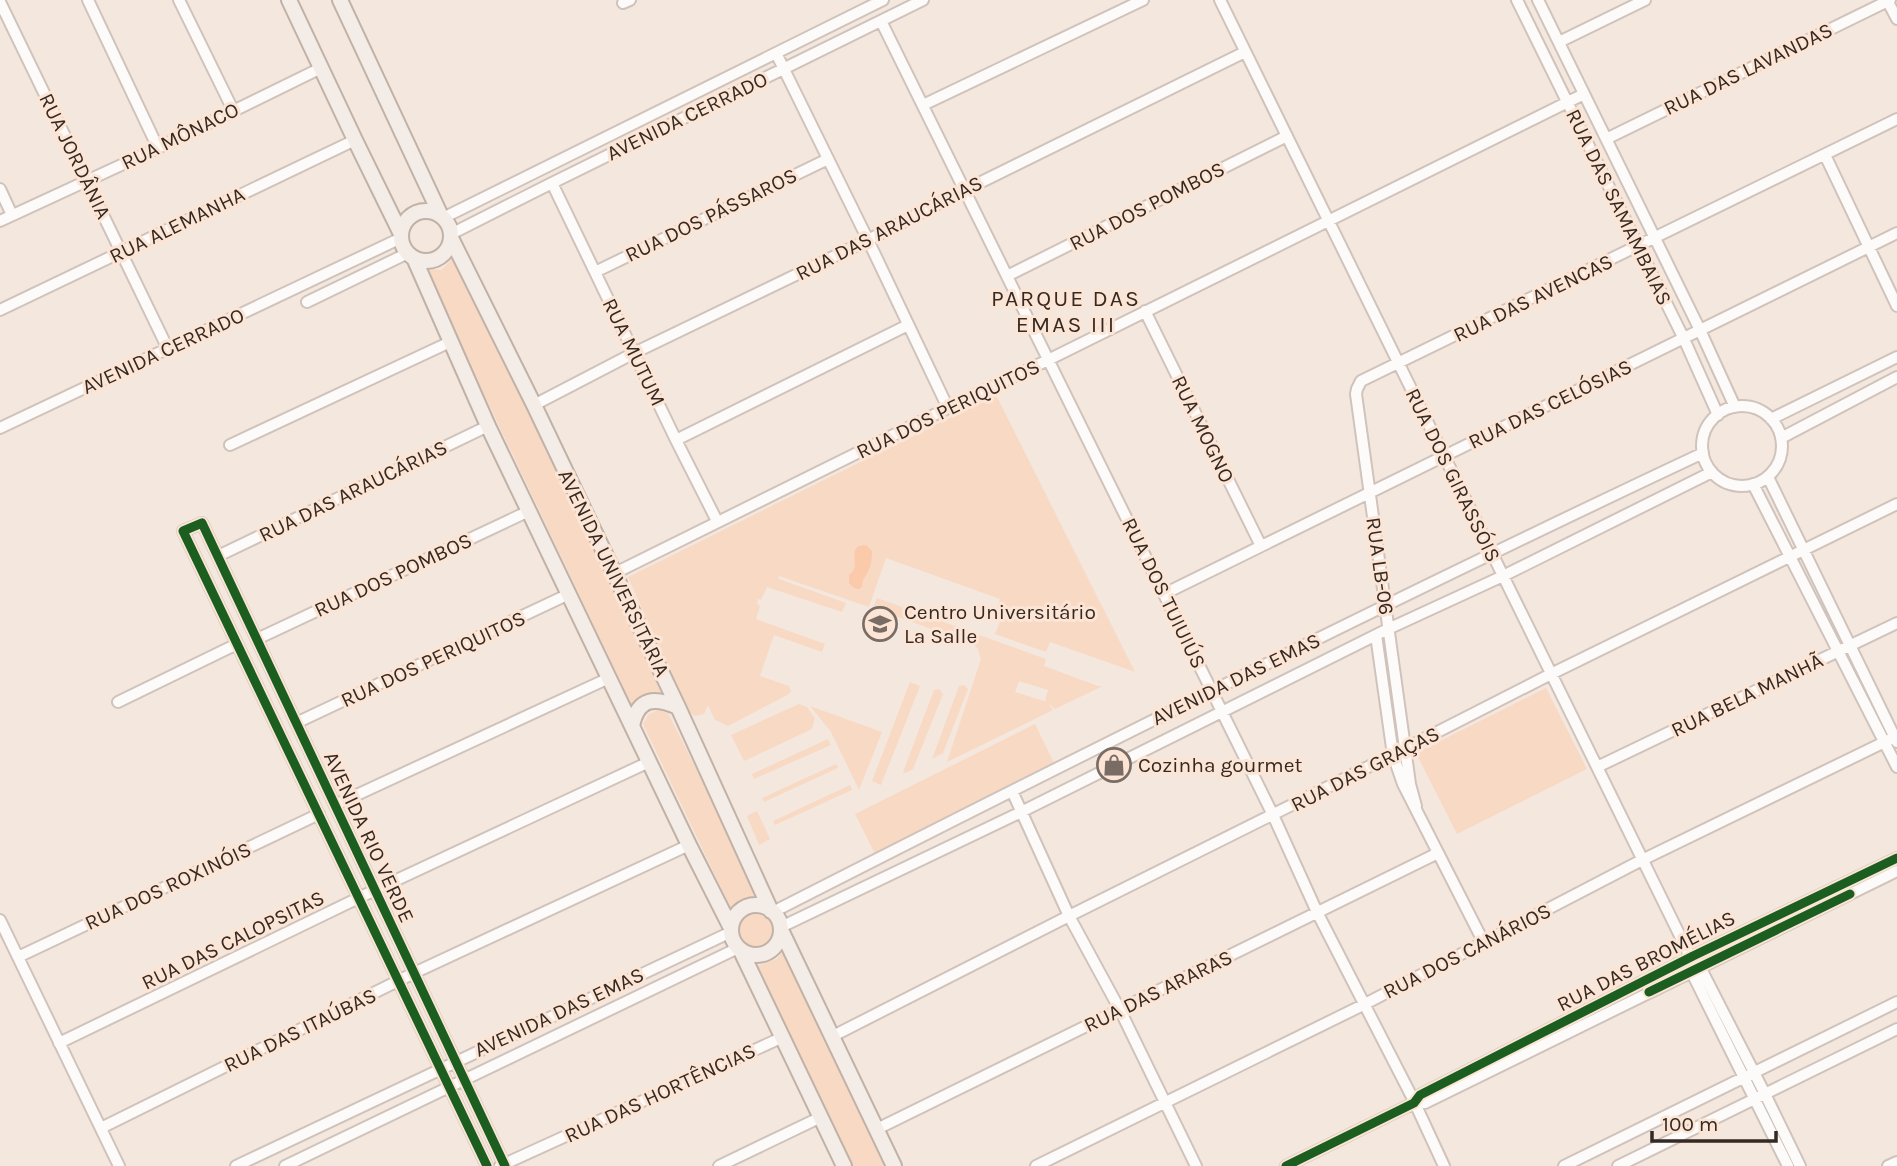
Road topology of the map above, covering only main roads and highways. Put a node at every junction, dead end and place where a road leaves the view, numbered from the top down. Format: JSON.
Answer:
{"nodes":[{"id":1,"x":289,"y":0,"type":"edge"},
{"id":2,"x":340,"y":0,"type":"edge"},
{"id":3,"x":442,"y":217,"type":"junction"},
{"id":4,"x":401,"y":236,"type":"junction"},
{"id":5,"x":451,"y":236,"type":"junction"},
{"id":6,"x":411,"y":256,"type":"junction"},
{"id":7,"x":678,"y":707,"type":"junction"},
{"id":8,"x":632,"y":726,"type":"junction"},
{"id":9,"x":772,"y":911,"type":"junction"},
{"id":10,"x":781,"y":929,"type":"junction"},
{"id":11,"x":731,"y":930,"type":"junction"},
{"id":12,"x":739,"y":949,"type":"junction"},
{"id":13,"x":844,"y":1166,"type":"edge"},
{"id":14,"x":894,"y":1166,"type":"edge"}],
"edges":[{"from":1,"to":4,"type":"main road"},
{"from":2,"to":3,"type":"main road"},
{"from":3,"to":4,"type":"main road"},
{"from":3,"to":5,"type":"main road"},
{"from":4,"to":6,"type":"main road"},
{"from":5,"to":6,"type":"main road"},
{"from":5,"to":7,"type":"main road","name":"AVENIDA UNIVERSITÁRIA"},
{"from":6,"to":8,"type":"main road"},
{"from":7,"to":8,"type":"main road"},
{"from":7,"to":9,"type":"main road","name":"AVENIDA UNIVERSITÁRIA"},
{"from":8,"to":11,"type":"main road"},
{"from":9,"to":10,"type":"main road"},
{"from":9,"to":11,"type":"main road"},
{"from":10,"to":12,"type":"main road"},
{"from":10,"to":14,"type":"main road"},
{"from":11,"to":12,"type":"main road"},
{"from":12,"to":13,"type":"main road"}]}
